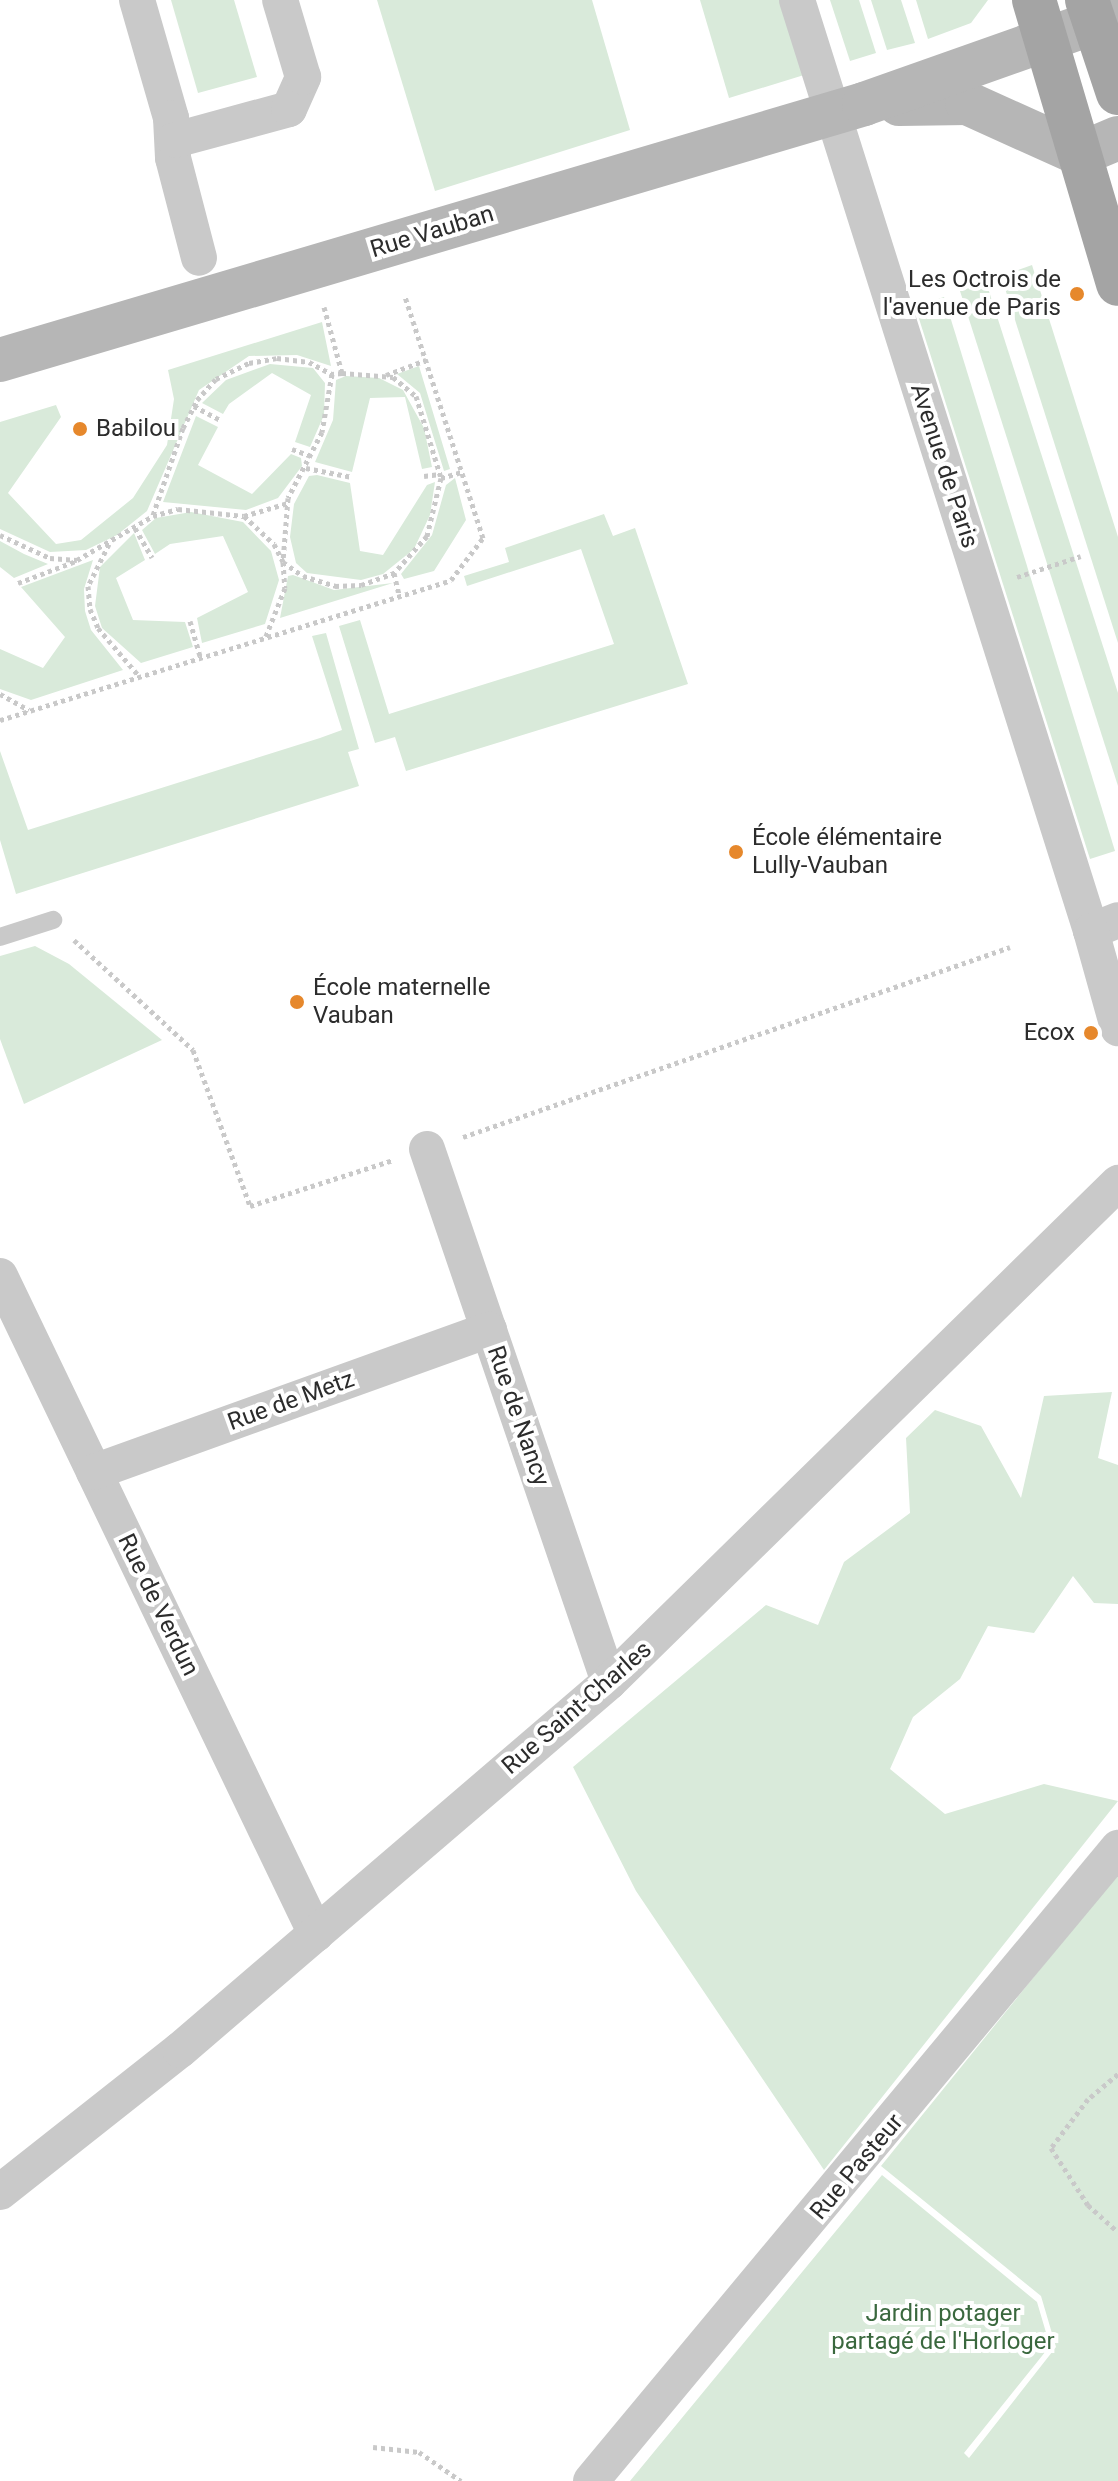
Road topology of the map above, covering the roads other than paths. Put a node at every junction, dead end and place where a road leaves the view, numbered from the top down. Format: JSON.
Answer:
{"nodes":[{"id":1,"x":137,"y":0,"type":"edge"},
{"id":2,"x":280,"y":0,"type":"edge"},
{"id":3,"x":797,"y":0,"type":"edge"},
{"id":4,"x":1100,"y":15,"type":"edge"},
{"id":5,"x":1040,"y":20,"type":"edge"},
{"id":6,"x":1118,"y":93,"type":"edge"},
{"id":7,"x":848,"y":109,"type":"junction"},
{"id":8,"x":175,"y":140,"type":"junction"},
{"id":9,"x":1099,"y":146,"type":"edge"},
{"id":10,"x":205,"y":278,"type":"junction"},
{"id":11,"x":1118,"y":284,"type":"edge"},
{"id":12,"x":0,"y":360,"type":"edge"},
{"id":13,"x":53,"y":920,"type":"road end"},
{"id":14,"x":1105,"y":926,"type":"edge"},
{"id":15,"x":0,"y":937,"type":"edge"},
{"id":16,"x":1118,"y":1028,"type":"edge"},
{"id":17,"x":428,"y":1149,"type":"road end"},
{"id":18,"x":1118,"y":1183,"type":"edge"},
{"id":19,"x":0,"y":1276,"type":"edge"},
{"id":20,"x":489,"y":1330,"type":"junction"},
{"id":21,"x":94,"y":1472,"type":"junction"},
{"id":22,"x":609,"y":1682,"type":"junction"},
{"id":23,"x":1118,"y":1848,"type":"edge"},
{"id":24,"x":316,"y":1934,"type":"junction"},
{"id":25,"x":0,"y":2192,"type":"edge"},
{"id":26,"x":591,"y":2481,"type":"edge"}],
"edges":[{"from":1,"to":8,"type":"street"},
{"from":2,"to":8,"type":"street"},
{"from":3,"to":7,"type":"street","name":"Avenue de Paris"},
{"from":4,"to":5,"type":"main road","name":"Rue Vauban"},
{"from":4,"to":6,"type":"main road"},
{"from":5,"to":7,"type":"main road","name":"Rue Vauban"},
{"from":5,"to":9,"type":"main road"},
{"from":7,"to":9,"type":"main road","name":"Rue Vauban"},
{"from":7,"to":10,"type":"main road","name":"Rue Vauban"},
{"from":7,"to":14,"type":"street","name":"Avenue de Paris"},
{"from":8,"to":10,"type":"street"},
{"from":9,"to":11,"type":"main road"},
{"from":10,"to":12,"type":"main road","name":"Rue Vauban"},
{"from":13,"to":15,"type":"lane"},
{"from":14,"to":16,"type":"street","name":"Avenue de Paris"},
{"from":17,"to":20,"type":"street","name":"Rue de Nancy"},
{"from":18,"to":22,"type":"street","name":"Rue Saint-Charles"},
{"from":19,"to":21,"type":"street","name":"Rue de Verdun"},
{"from":20,"to":21,"type":"street","name":"Rue de Metz"},
{"from":20,"to":22,"type":"street","name":"Rue de Nancy"},
{"from":21,"to":24,"type":"street","name":"Rue de Verdun"},
{"from":22,"to":24,"type":"street","name":"Rue Saint-Charles"},
{"from":23,"to":26,"type":"street","name":"Rue Pasteur"},
{"from":24,"to":25,"type":"street","name":"Rue Saint-Charles"}]}
